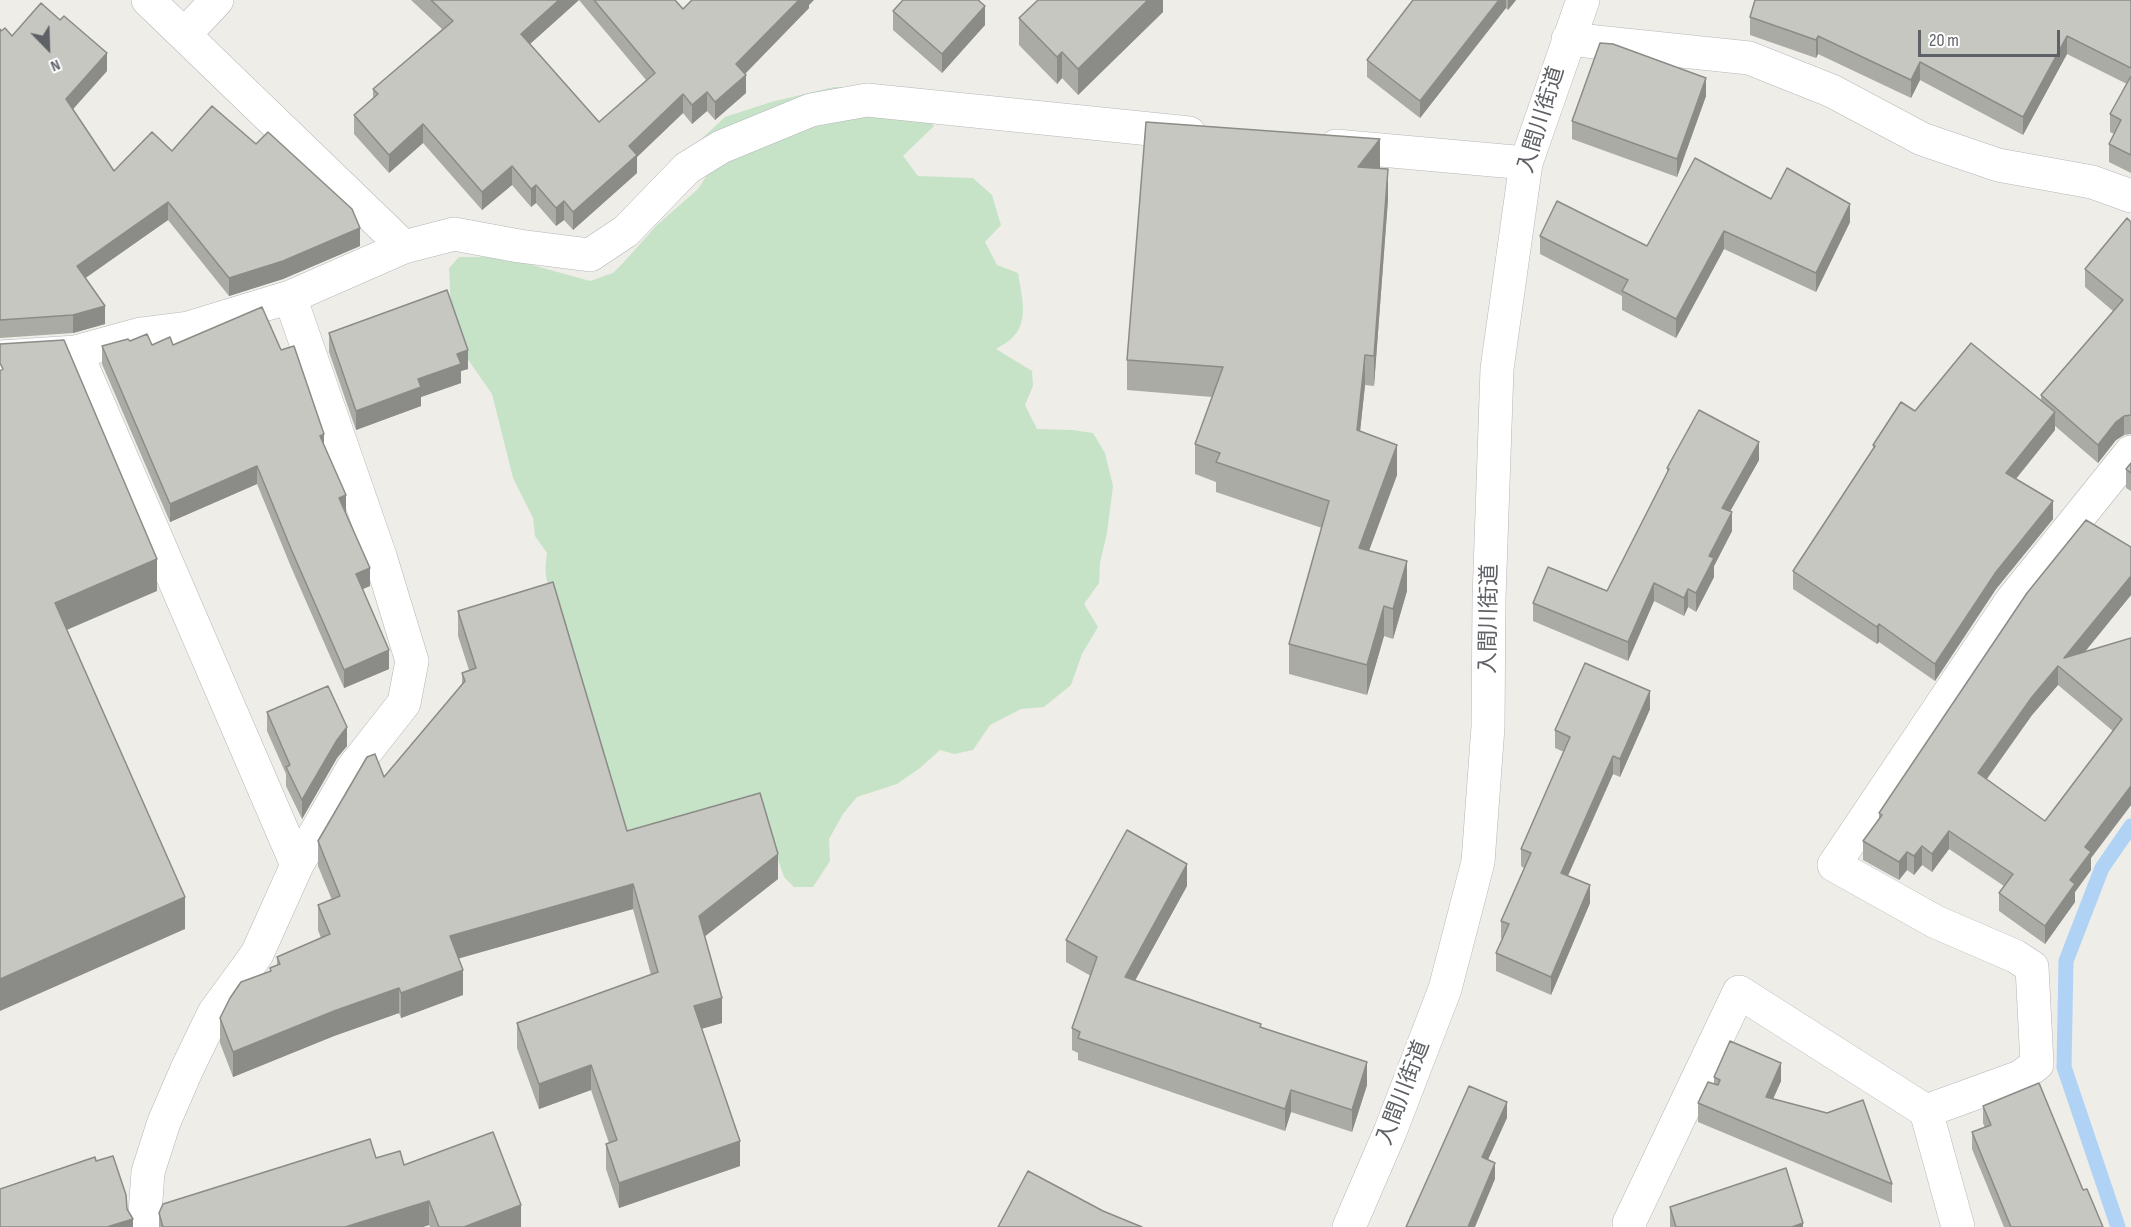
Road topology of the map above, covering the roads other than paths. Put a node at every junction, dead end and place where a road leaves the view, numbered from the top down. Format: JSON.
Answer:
{"nodes":[{"id":1,"x":148,"y":0,"type":"edge"},
{"id":2,"x":217,"y":0,"type":"edge"},
{"id":3,"x":1583,"y":0,"type":"edge"},
{"id":4,"x":185,"y":34,"type":"junction"},
{"id":5,"x":1568,"y":39,"type":"junction"},
{"id":6,"x":1223,"y":136,"type":"edge"},
{"id":7,"x":1304,"y":143,"type":"edge"},
{"id":8,"x":1526,"y":163,"type":"junction"},
{"id":9,"x":2131,"y":196,"type":"edge"},
{"id":10,"x":404,"y":247,"type":"junction"},
{"id":11,"x":290,"y":297,"type":"junction"},
{"id":12,"x":76,"y":352,"type":"junction"},
{"id":13,"x":0,"y":357,"type":"edge"},
{"id":14,"x":2131,"y":452,"type":"edge"},
{"id":15,"x":297,"y":866,"type":"junction"},
{"id":16,"x":1926,"y":1111,"type":"junction"},
{"id":17,"x":144,"y":1227,"type":"edge"},
{"id":18,"x":1349,"y":1227,"type":"edge"},
{"id":19,"x":1630,"y":1227,"type":"edge"},
{"id":20,"x":1958,"y":1227,"type":"edge"}],
"edges":[{"from":1,"to":4,"type":"street"},
{"from":2,"to":4,"type":"street"},
{"from":3,"to":5,"type":"street","name":"入間川街道"},
{"from":4,"to":10,"type":"street"},
{"from":5,"to":8,"type":"street","name":"入間川街道"},
{"from":5,"to":9,"type":"street"},
{"from":6,"to":10,"type":"street"},
{"from":7,"to":8,"type":"street"},
{"from":8,"to":18,"type":"street","name":"入間川街道"},
{"from":10,"to":11,"type":"street"},
{"from":11,"to":12,"type":"street"},
{"from":11,"to":15,"type":"street"},
{"from":12,"to":13,"type":"street"},
{"from":12,"to":15,"type":"street"},
{"from":14,"to":16,"type":"street"},
{"from":15,"to":17,"type":"street"},
{"from":16,"to":19,"type":"street"},
{"from":16,"to":20,"type":"street"}]}
